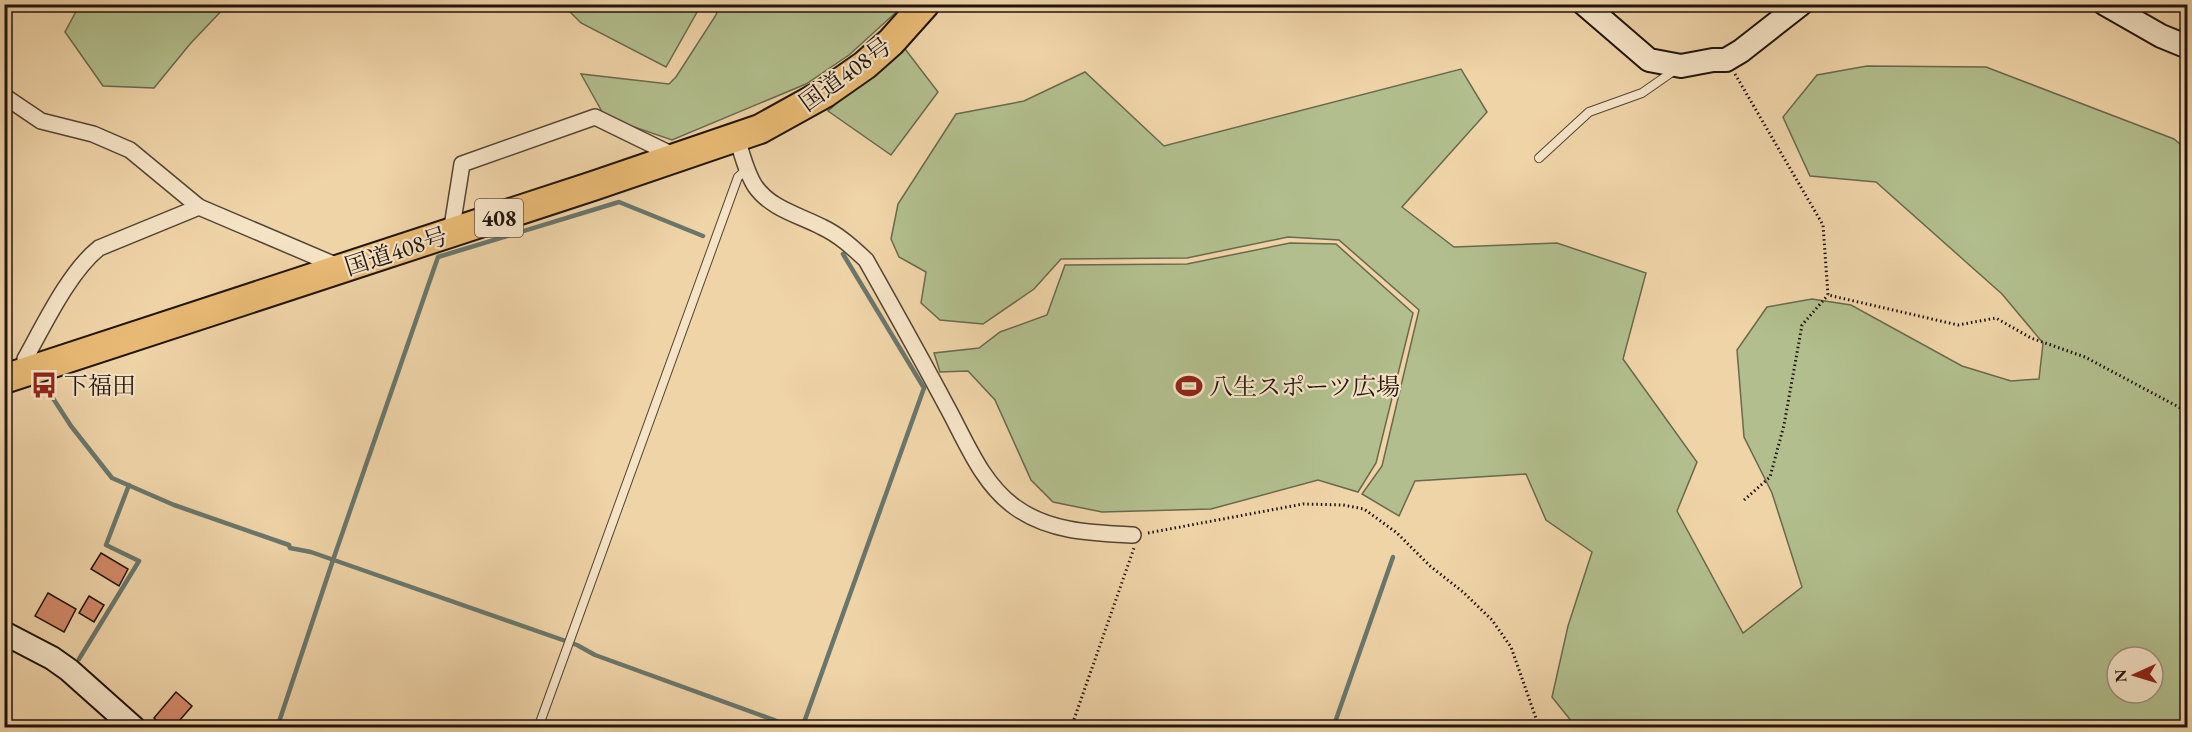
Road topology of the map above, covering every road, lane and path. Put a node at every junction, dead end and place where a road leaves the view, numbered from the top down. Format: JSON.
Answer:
{"nodes":[{"id":1,"x":925,"y":4,"type":"edge"},
{"id":2,"x":1584,"y":4,"type":"edge"},
{"id":3,"x":1801,"y":4,"type":"edge"},
{"id":4,"x":2105,"y":4,"type":"edge"},
{"id":5,"x":2187,"y":47,"type":"edge"},
{"id":6,"x":1726,"y":60,"type":"junction"},
{"id":7,"x":1682,"y":66,"type":"junction"},
{"id":8,"x":4,"y":96,"type":"edge"},
{"id":9,"x":737,"y":138,"type":"junction"},
{"id":10,"x":678,"y":158,"type":"junction"},
{"id":11,"x":1539,"y":158,"type":"dead end"},
{"id":12,"x":747,"y":169,"type":"junction"},
{"id":13,"x":199,"y":207,"type":"junction"},
{"id":14,"x":451,"y":233,"type":"junction"},
{"id":15,"x":341,"y":268,"type":"junction"},
{"id":16,"x":1828,"y":295,"type":"junction"},
{"id":17,"x":22,"y":374,"type":"edge"},
{"id":18,"x":2187,"y":412,"type":"edge"},
{"id":19,"x":1744,"y":500,"type":"dead end"},
{"id":20,"x":1133,"y":535,"type":"junction"},
{"id":21,"x":4,"y":633,"type":"edge"},
{"id":22,"x":134,"y":728,"type":"edge"},
{"id":23,"x":538,"y":728,"type":"edge"},
{"id":24,"x":1071,"y":728,"type":"edge"},
{"id":25,"x":1543,"y":728,"type":"edge"}],
"edges":[{"from":1,"to":9,"type":"highway","name":"国道408号","number":"408"},
{"from":2,"to":7,"type":"street"},
{"from":3,"to":6,"type":"street"},
{"from":4,"to":5,"type":"street"},
{"from":6,"to":7,"type":"street"},
{"from":6,"to":16,"type":"path"},
{"from":7,"to":11,"type":"lane"},
{"from":8,"to":13,"type":"street"},
{"from":9,"to":10,"type":"highway","name":"国道408号","number":"408"},
{"from":9,"to":12,"type":"street"},
{"from":10,"to":14,"type":"highway","name":"国道408号","number":"408"},
{"from":10,"to":14,"type":"street"},
{"from":12,"to":20,"type":"street"},
{"from":12,"to":23,"type":"lane"},
{"from":13,"to":15,"type":"street"},
{"from":13,"to":17,"type":"street"},
{"from":14,"to":15,"type":"highway","name":"国道408号","number":"408"},
{"from":15,"to":17,"type":"highway","name":"国道408号","number":"408"},
{"from":16,"to":18,"type":"path"},
{"from":16,"to":19,"type":"path"},
{"from":20,"to":24,"type":"path"},
{"from":20,"to":25,"type":"path"},
{"from":21,"to":22,"type":"street"}]}
